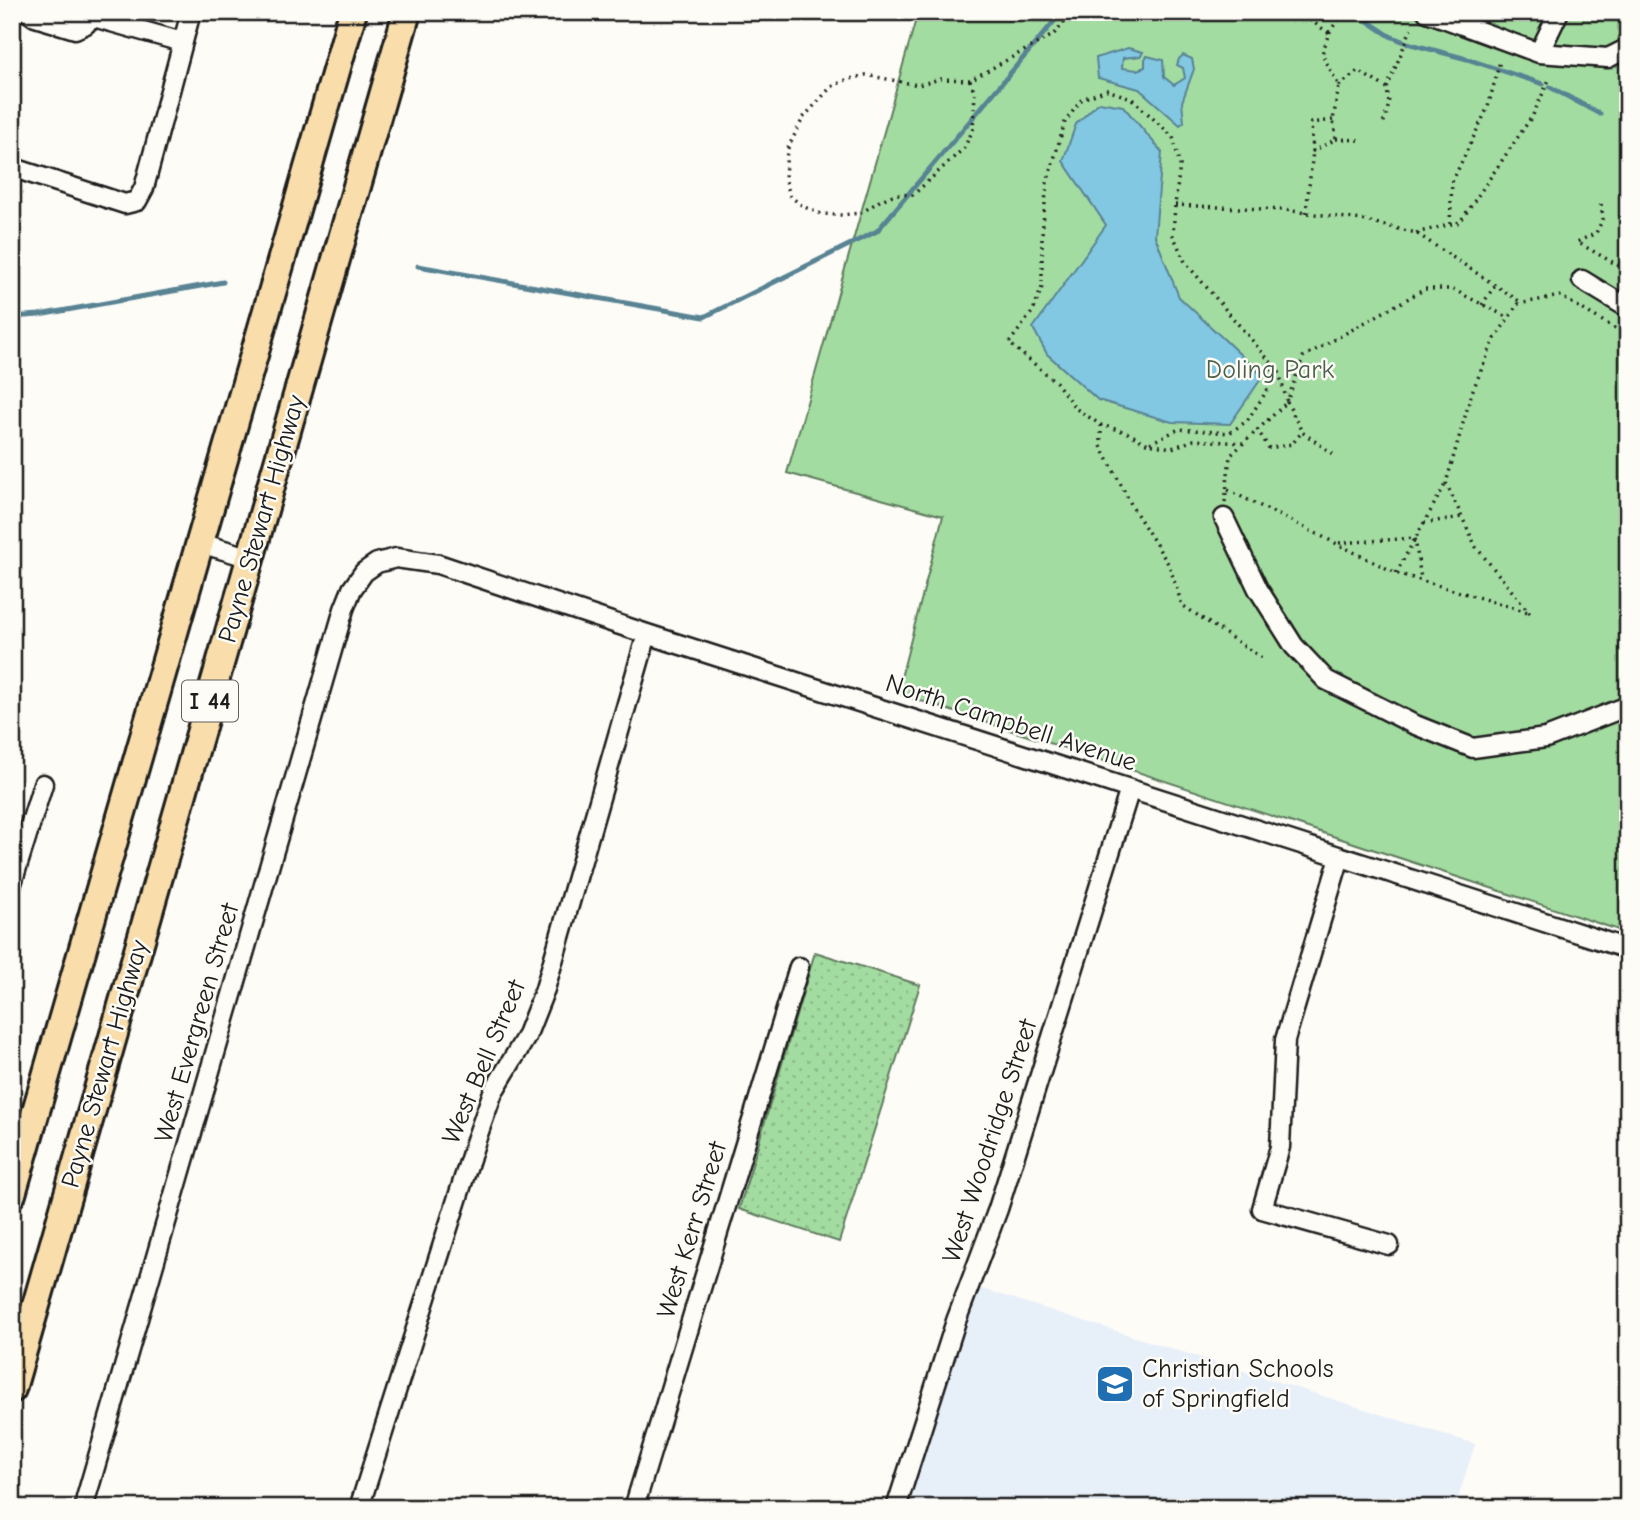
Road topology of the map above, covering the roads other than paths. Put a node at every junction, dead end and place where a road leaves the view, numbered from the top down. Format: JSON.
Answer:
{"nodes":[{"id":1,"x":28,"y":12,"type":"edge"},
{"id":2,"x":191,"y":12,"type":"edge"},
{"id":3,"x":353,"y":12,"type":"edge"},
{"id":4,"x":407,"y":12,"type":"edge"},
{"id":5,"x":1427,"y":12,"type":"edge"},
{"id":6,"x":1555,"y":12,"type":"edge"},
{"id":7,"x":90,"y":14,"type":"edge"},
{"id":8,"x":182,"y":42,"type":"junction"},
{"id":9,"x":1628,"y":48,"type":"edge"},
{"id":10,"x":1539,"y":52,"type":"junction"},
{"id":11,"x":12,"y":174,"type":"edge"},
{"id":12,"x":1582,"y":280,"type":"dead end"},
{"id":13,"x":1628,"y":308,"type":"edge"},
{"id":14,"x":1224,"y":518,"type":"road end"},
{"id":15,"x":200,"y":542,"type":"junction"},
{"id":16,"x":251,"y":558,"type":"junction"},
{"id":17,"x":377,"y":563,"type":"joint"},
{"id":18,"x":647,"y":634,"type":"junction"},
{"id":19,"x":1628,"y":706,"type":"edge"},
{"id":20,"x":43,"y":784,"type":"dead end"},
{"id":21,"x":1130,"y":789,"type":"junction"},
{"id":22,"x":1339,"y":857,"type":"junction"},
{"id":23,"x":12,"y":883,"type":"edge"},
{"id":24,"x":1628,"y":948,"type":"edge"},
{"id":25,"x":799,"y":967,"type":"dead end"},
{"id":26,"x":12,"y":1194,"type":"edge"},
{"id":27,"x":1389,"y":1245,"type":"dead end"},
{"id":28,"x":12,"y":1389,"type":"edge"},
{"id":29,"x":85,"y":1508,"type":"edge"},
{"id":30,"x":359,"y":1508,"type":"edge"},
{"id":31,"x":634,"y":1508,"type":"edge"},
{"id":32,"x":896,"y":1508,"type":"edge"}],
"edges":[{"from":1,"to":7,"type":"street"},
{"from":2,"to":8,"type":"street"},
{"from":3,"to":15,"type":"highway","name":"Payne Stewart Highway","number":"I 44"},
{"from":4,"to":16,"type":"highway","name":"Payne Stewart Highway","number":"I 44"},
{"from":5,"to":10,"type":"street"},
{"from":6,"to":10,"type":"street"},
{"from":7,"to":8,"type":"street"},
{"from":8,"to":11,"type":"street"},
{"from":9,"to":10,"type":"street"},
{"from":12,"to":13,"type":"street"},
{"from":14,"to":19,"type":"street"},
{"from":15,"to":16,"type":"street"},
{"from":15,"to":26,"type":"highway","name":"Payne Stewart Highway","number":"I 44"},
{"from":16,"to":28,"type":"highway","name":"Payne Stewart Highway","number":"I 44"},
{"from":17,"to":18,"type":"street","name":"North Campbell Avenue"},
{"from":17,"to":29,"type":"street","name":"West Evergreen Street"},
{"from":18,"to":21,"type":"street","name":"North Campbell Avenue"},
{"from":18,"to":30,"type":"street","name":"West Bell Street"},
{"from":20,"to":23,"type":"street"},
{"from":21,"to":22,"type":"street","name":"North Campbell Avenue"},
{"from":21,"to":32,"type":"street","name":"West Woodridge Street"},
{"from":22,"to":24,"type":"street","name":"North Campbell Avenue"},
{"from":22,"to":27,"type":"street"},
{"from":25,"to":31,"type":"street","name":"West Kerr Street"}]}
